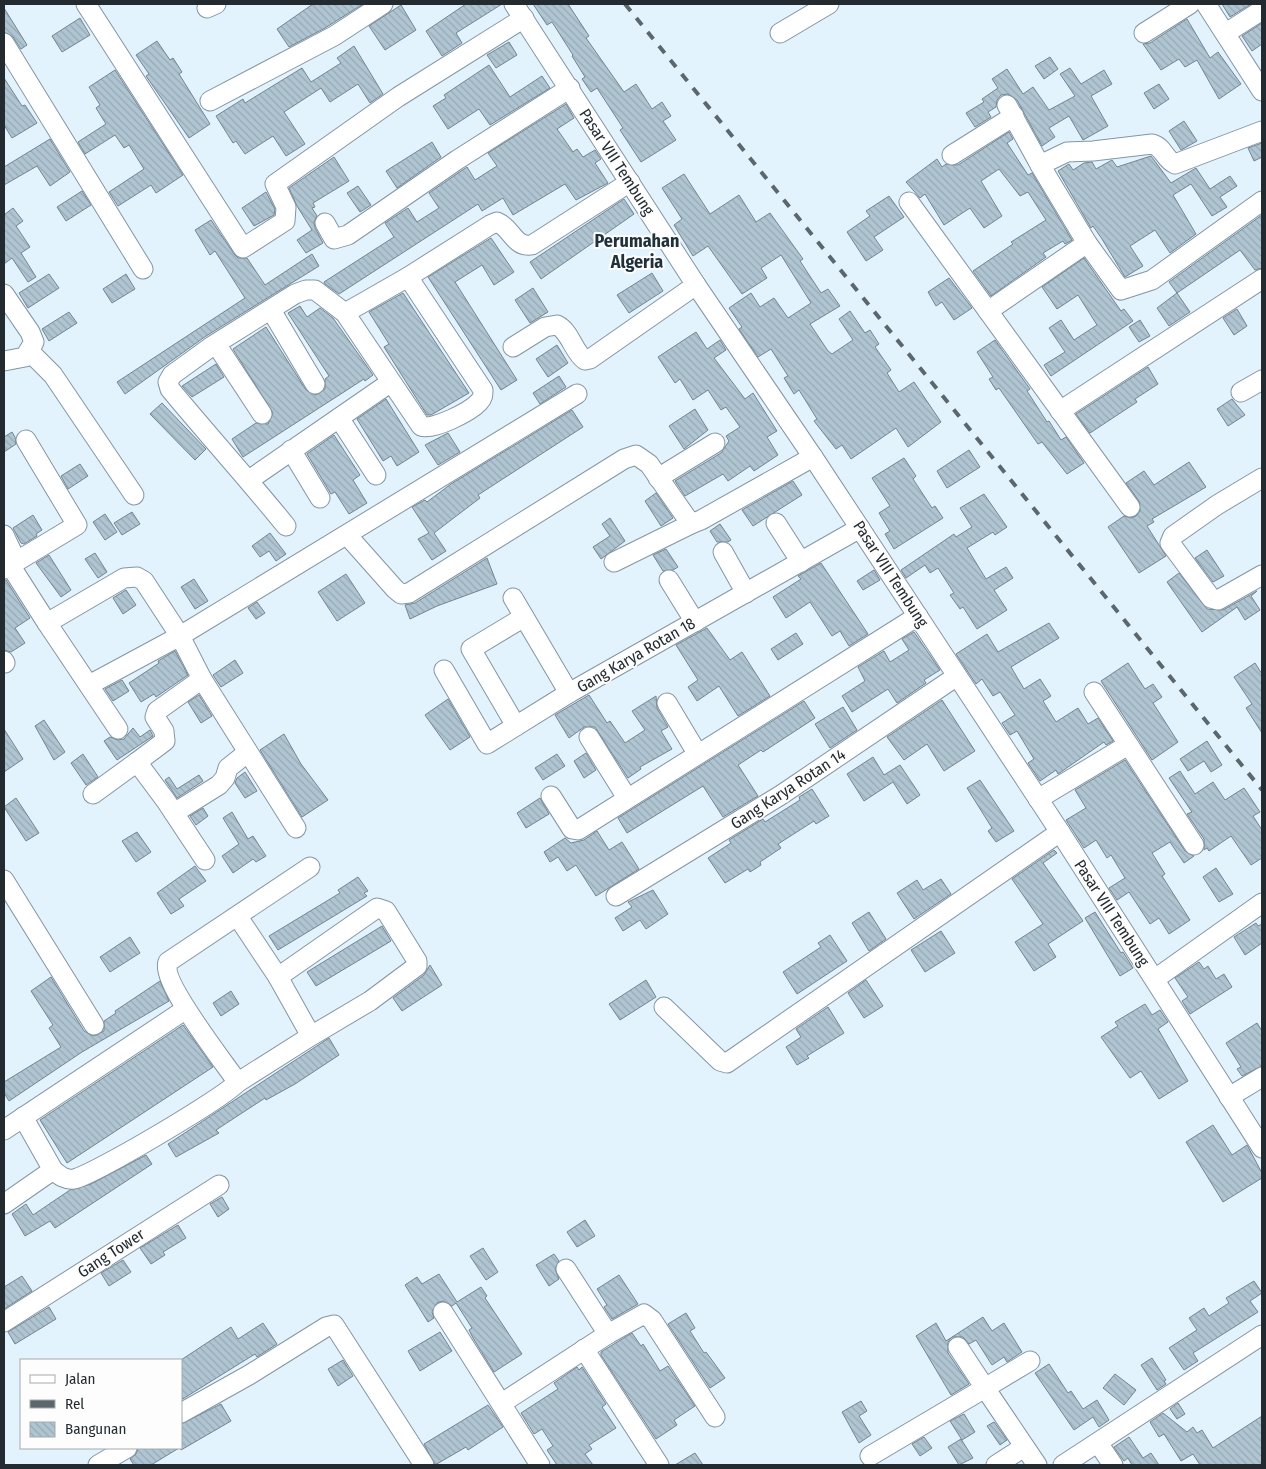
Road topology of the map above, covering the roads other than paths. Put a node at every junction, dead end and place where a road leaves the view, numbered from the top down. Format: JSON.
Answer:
{"nodes":[{"id":1,"x":86,"y":4,"type":"edge"},
{"id":2,"x":383,"y":4,"type":"edge"},
{"id":3,"x":830,"y":4,"type":"edge"},
{"id":4,"x":1190,"y":4,"type":"edge"},
{"id":5,"x":1206,"y":4,"type":"edge"},
{"id":6,"x":1262,"y":10,"type":"edge"},
{"id":7,"x":519,"y":11,"type":"edge"},
{"id":8,"x":780,"y":33,"type":"dead end"},
{"id":9,"x":1144,"y":33,"type":"dead end"},
{"id":10,"x":1226,"y":33,"type":"junction"},
{"id":11,"x":4,"y":43,"type":"edge"},
{"id":12,"x":570,"y":88,"type":"junction"},
{"id":13,"x":1262,"y":91,"type":"edge"},
{"id":14,"x":210,"y":101,"type":"dead end"},
{"id":15,"x":1262,"y":131,"type":"edge"},
{"id":16,"x":952,"y":156,"type":"dead end"},
{"id":17,"x":1040,"y":166,"type":"junction"},
{"id":18,"x":630,"y":182,"type":"junction"},
{"id":19,"x":1262,"y":201,"type":"edge"},
{"id":20,"x":909,"y":202,"type":"dead end"},
{"id":21,"x":325,"y":223,"type":"dead end"},
{"id":22,"x":1087,"y":243,"type":"junction"},
{"id":23,"x":143,"y":269,"type":"dead end"},
{"id":24,"x":408,"y":277,"type":"junction"},
{"id":25,"x":1262,"y":278,"type":"edge"},
{"id":26,"x":696,"y":285,"type":"junction"},
{"id":27,"x":4,"y":294,"type":"edge"},
{"id":28,"x":271,"y":310,"type":"junction"},
{"id":29,"x":988,"y":311,"type":"junction"},
{"id":30,"x":345,"y":313,"type":"junction"},
{"id":31,"x":216,"y":344,"type":"junction"},
{"id":32,"x":513,"y":347,"type":"dead end"},
{"id":33,"x":30,"y":352,"type":"junction"},
{"id":34,"x":4,"y":361,"type":"edge"},
{"id":35,"x":1262,"y":380,"type":"edge"},
{"id":36,"x":390,"y":382,"type":"junction"},
{"id":37,"x":315,"y":384,"type":"dead end"},
{"id":38,"x":1241,"y":392,"type":"dead end"},
{"id":39,"x":577,"y":394,"type":"dead end"},
{"id":40,"x":1060,"y":410,"type":"junction"},
{"id":41,"x":262,"y":414,"type":"dead end"},
{"id":42,"x":339,"y":418,"type":"junction"},
{"id":43,"x":26,"y":440,"type":"dead end"},
{"id":44,"x":715,"y":443,"type":"dead end"},
{"id":45,"x":291,"y":450,"type":"junction"},
{"id":46,"x":814,"y":457,"type":"junction"},
{"id":47,"x":376,"y":474,"type":"dead end"},
{"id":48,"x":658,"y":478,"type":"junction"},
{"id":49,"x":1262,"y":478,"type":"edge"},
{"id":50,"x":249,"y":480,"type":"junction"},
{"id":51,"x":134,"y":495,"type":"dead end"},
{"id":52,"x":320,"y":498,"type":"dead end"},
{"id":53,"x":1130,"y":507,"type":"dead end"},
{"id":54,"x":776,"y":523,"type":"dead end"},
{"id":55,"x":691,"y":524,"type":"junction"},
{"id":56,"x":286,"y":526,"type":"dead end"},
{"id":57,"x":860,"y":528,"type":"junction"},
{"id":58,"x":4,"y":535,"type":"edge"},
{"id":59,"x":348,"y":535,"type":"junction"},
{"id":60,"x":722,"y":552,"type":"dead end"},
{"id":61,"x":614,"y":562,"type":"dead end"},
{"id":62,"x":801,"y":562,"type":"junction"},
{"id":63,"x":7,"y":567,"type":"edge"},
{"id":64,"x":1262,"y":575,"type":"edge"},
{"id":65,"x":669,"y":580,"type":"dead end"},
{"id":66,"x":746,"y":593,"type":"junction"},
{"id":67,"x":513,"y":598,"type":"dead end"},
{"id":68,"x":918,"y":616,"type":"junction"},
{"id":69,"x":524,"y":617,"type":"junction"},
{"id":70,"x":695,"y":622,"type":"junction"},
{"id":71,"x":48,"y":623,"type":"junction"},
{"id":72,"x":180,"y":636,"type":"junction"},
{"id":73,"x":444,"y":670,"type":"dead end"},
{"id":74,"x":957,"y":676,"type":"junction"},
{"id":75,"x":202,"y":679,"type":"junction"},
{"id":76,"x":89,"y":685,"type":"junction"},
{"id":77,"x":1094,"y":692,"type":"dead end"},
{"id":78,"x":569,"y":693,"type":"junction"},
{"id":79,"x":667,"y":703,"type":"dead end"},
{"id":80,"x":516,"y":726,"type":"junction"},
{"id":81,"x":118,"y":729,"type":"dead end"},
{"id":82,"x":588,"y":737,"type":"dead end"},
{"id":83,"x":1128,"y":745,"type":"junction"},
{"id":84,"x":247,"y":753,"type":"junction"},
{"id":85,"x":698,"y":753,"type":"junction"},
{"id":86,"x":137,"y":762,"type":"junction"},
{"id":87,"x":93,"y":794,"type":"dead end"},
{"id":88,"x":551,"y":796,"type":"dead end"},
{"id":89,"x":627,"y":798,"type":"junction"},
{"id":90,"x":1038,"y":799,"type":"junction"},
{"id":91,"x":174,"y":813,"type":"junction"},
{"id":92,"x":296,"y":828,"type":"dead end"},
{"id":93,"x":1060,"y":832,"type":"junction"},
{"id":94,"x":1194,"y":845,"type":"dead end"},
{"id":95,"x":205,"y":860,"type":"dead end"},
{"id":96,"x":310,"y":867,"type":"dead end"},
{"id":97,"x":4,"y":880,"type":"edge"},
{"id":98,"x":616,"y":896,"type":"dead end"},
{"id":99,"x":1262,"y":904,"type":"edge"},
{"id":100,"x":238,"y":917,"type":"junction"},
{"id":101,"x":278,"y":977,"type":"junction"},
{"id":102,"x":1155,"y":979,"type":"junction"},
{"id":103,"x":664,"y":1007,"type":"dead end"},
{"id":104,"x":186,"y":1009,"type":"junction"},
{"id":105,"x":94,"y":1025,"type":"dead end"},
{"id":106,"x":311,"y":1036,"type":"junction"},
{"id":107,"x":1262,"y":1078,"type":"edge"},
{"id":108,"x":239,"y":1082,"type":"junction"},
{"id":109,"x":1229,"y":1097,"type":"junction"},
{"id":110,"x":22,"y":1118,"type":"junction"},
{"id":111,"x":4,"y":1130,"type":"edge"},
{"id":112,"x":1262,"y":1148,"type":"edge"},
{"id":113,"x":53,"y":1170,"type":"junction"},
{"id":114,"x":219,"y":1185,"type":"dead end"},
{"id":115,"x":4,"y":1204,"type":"edge"},
{"id":116,"x":566,"y":1269,"type":"dead end"},
{"id":117,"x":443,"y":1312,"type":"dead end"},
{"id":118,"x":4,"y":1322,"type":"edge"},
{"id":119,"x":608,"y":1334,"type":"junction"},
{"id":120,"x":1262,"y":1335,"type":"edge"},
{"id":121,"x":958,"y":1347,"type":"dead end"},
{"id":122,"x":584,"y":1349,"type":"junction"},
{"id":123,"x":1030,"y":1361,"type":"dead end"},
{"id":124,"x":985,"y":1388,"type":"junction"},
{"id":125,"x":502,"y":1403,"type":"junction"},
{"id":126,"x":182,"y":1412,"type":"edge"},
{"id":127,"x":714,"y":1417,"type":"dead end"},
{"id":128,"x":1098,"y":1443,"type":"junction"},
{"id":129,"x":1024,"y":1447,"type":"junction"},
{"id":130,"x":125,"y":1449,"type":"edge"},
{"id":131,"x":870,"y":1456,"type":"dead end"},
{"id":132,"x":98,"y":1465,"type":"edge"},
{"id":133,"x":424,"y":1465,"type":"edge"},
{"id":134,"x":540,"y":1465,"type":"edge"},
{"id":135,"x":659,"y":1465,"type":"edge"},
{"id":136,"x":996,"y":1465,"type":"edge"},
{"id":137,"x":1037,"y":1465,"type":"edge"},
{"id":138,"x":1063,"y":1465,"type":"edge"},
{"id":139,"x":1113,"y":1465,"type":"edge"}],
"edges":[{"from":1,"to":7,"type":"street"},
{"from":2,"to":14,"type":"street"},
{"from":3,"to":8,"type":"street"},
{"from":4,"to":9,"type":"street"},
{"from":5,"to":10,"type":"street"},
{"from":6,"to":10,"type":"street"},
{"from":7,"to":12,"type":"street","name":"Pasar VIII Tembung"},
{"from":10,"to":13,"type":"street"},
{"from":11,"to":23,"type":"street"},
{"from":12,"to":18,"type":"street","name":"Pasar VIII Tembung"},
{"from":12,"to":21,"type":"street"},
{"from":15,"to":17,"type":"street"},
{"from":16,"to":17,"type":"street"},
{"from":17,"to":22,"type":"street"},
{"from":18,"to":24,"type":"street"},
{"from":18,"to":26,"type":"street","name":"Pasar VIII Tembung"},
{"from":19,"to":22,"type":"street"},
{"from":20,"to":29,"type":"street"},
{"from":22,"to":29,"type":"street"},
{"from":24,"to":30,"type":"street"},
{"from":24,"to":36,"type":"street"},
{"from":25,"to":40,"type":"street"},
{"from":26,"to":32,"type":"street"},
{"from":26,"to":46,"type":"street","name":"Pasar VIII Tembung"},
{"from":27,"to":33,"type":"street"},
{"from":28,"to":30,"type":"street"},
{"from":28,"to":31,"type":"street"},
{"from":28,"to":37,"type":"street"},
{"from":29,"to":40,"type":"street"},
{"from":30,"to":36,"type":"street"},
{"from":31,"to":41,"type":"street"},
{"from":31,"to":50,"type":"street"},
{"from":33,"to":34,"type":"street"},
{"from":33,"to":51,"type":"street"},
{"from":35,"to":38,"type":"street"},
{"from":36,"to":42,"type":"street"},
{"from":39,"to":59,"type":"street"},
{"from":40,"to":53,"type":"street"},
{"from":42,"to":45,"type":"street"},
{"from":42,"to":47,"type":"street"},
{"from":43,"to":63,"type":"street"},
{"from":44,"to":48,"type":"street"},
{"from":45,"to":50,"type":"street"},
{"from":45,"to":52,"type":"street"},
{"from":46,"to":55,"type":"street"},
{"from":46,"to":57,"type":"street","name":"Pasar VIII Tembung"},
{"from":48,"to":55,"type":"street"},
{"from":48,"to":59,"type":"street"},
{"from":49,"to":64,"type":"street"},
{"from":50,"to":56,"type":"street"},
{"from":54,"to":62,"type":"street"},
{"from":55,"to":61,"type":"street"},
{"from":57,"to":62,"type":"street","name":"Gang Karya Rotan 18"},
{"from":57,"to":68,"type":"street","name":"Pasar VIII Tembung"},
{"from":58,"to":63,"type":"street"},
{"from":59,"to":72,"type":"street"},
{"from":60,"to":66,"type":"street"},
{"from":62,"to":66,"type":"street","name":"Gang Karya Rotan 18"},
{"from":63,"to":71,"type":"street"},
{"from":65,"to":70,"type":"street"},
{"from":66,"to":70,"type":"street","name":"Gang Karya Rotan 18"},
{"from":67,"to":69,"type":"street"},
{"from":68,"to":74,"type":"street","name":"Pasar VIII Tembung"},
{"from":68,"to":85,"type":"street"},
{"from":69,"to":78,"type":"street"},
{"from":69,"to":80,"type":"street"},
{"from":70,"to":78,"type":"street","name":"Gang Karya Rotan 18"},
{"from":71,"to":72,"type":"street"},
{"from":71,"to":76,"type":"street"},
{"from":72,"to":75,"type":"street"},
{"from":72,"to":76,"type":"street"},
{"from":73,"to":80,"type":"street","name":"Gang Karya Rotan 18"},
{"from":74,"to":90,"type":"street","name":"Pasar VIII Tembung"},
{"from":74,"to":98,"type":"street","name":"Gang Karya Rotan 14"},
{"from":75,"to":84,"type":"street"},
{"from":75,"to":86,"type":"street"},
{"from":76,"to":81,"type":"street"},
{"from":77,"to":83,"type":"street"},
{"from":78,"to":80,"type":"street","name":"Gang Karya Rotan 18"},
{"from":79,"to":85,"type":"street"},
{"from":82,"to":89,"type":"street"},
{"from":83,"to":90,"type":"street"},
{"from":83,"to":94,"type":"street"},
{"from":84,"to":91,"type":"street"},
{"from":84,"to":92,"type":"street"},
{"from":85,"to":89,"type":"street"},
{"from":86,"to":87,"type":"street"},
{"from":86,"to":91,"type":"street"},
{"from":88,"to":89,"type":"street"},
{"from":90,"to":93,"type":"street","name":"Pasar VIII Tembung"},
{"from":91,"to":95,"type":"street"},
{"from":93,"to":102,"type":"street","name":"Pasar VIII Tembung"},
{"from":93,"to":103,"type":"street"},
{"from":96,"to":100,"type":"street"},
{"from":97,"to":105,"type":"street"},
{"from":99,"to":102,"type":"street"},
{"from":100,"to":101,"type":"street"},
{"from":100,"to":104,"type":"street"},
{"from":101,"to":106,"type":"street"},
{"from":101,"to":106,"type":"street"},
{"from":102,"to":109,"type":"street","name":"Pasar VIII Tembung"},
{"from":104,"to":108,"type":"street"},
{"from":104,"to":110,"type":"street"},
{"from":106,"to":108,"type":"street"},
{"from":107,"to":109,"type":"street"},
{"from":108,"to":113,"type":"street"},
{"from":109,"to":112,"type":"street","name":"Pasar VIII Tembung"},
{"from":110,"to":111,"type":"street"},
{"from":110,"to":113,"type":"street"},
{"from":113,"to":115,"type":"street"},
{"from":114,"to":118,"type":"street","name":"Gang Tower"},
{"from":116,"to":119,"type":"street"},
{"from":117,"to":125,"type":"street"},
{"from":119,"to":122,"type":"street"},
{"from":119,"to":127,"type":"street"},
{"from":120,"to":128,"type":"street"},
{"from":121,"to":124,"type":"street"},
{"from":122,"to":125,"type":"street"},
{"from":122,"to":135,"type":"street"},
{"from":123,"to":124,"type":"street"},
{"from":124,"to":129,"type":"street"},
{"from":124,"to":131,"type":"street"},
{"from":125,"to":134,"type":"street"},
{"from":126,"to":133,"type":"street"},
{"from":128,"to":138,"type":"street"},
{"from":128,"to":139,"type":"street"},
{"from":129,"to":136,"type":"street"},
{"from":129,"to":137,"type":"street"},
{"from":130,"to":132,"type":"street"}]}
